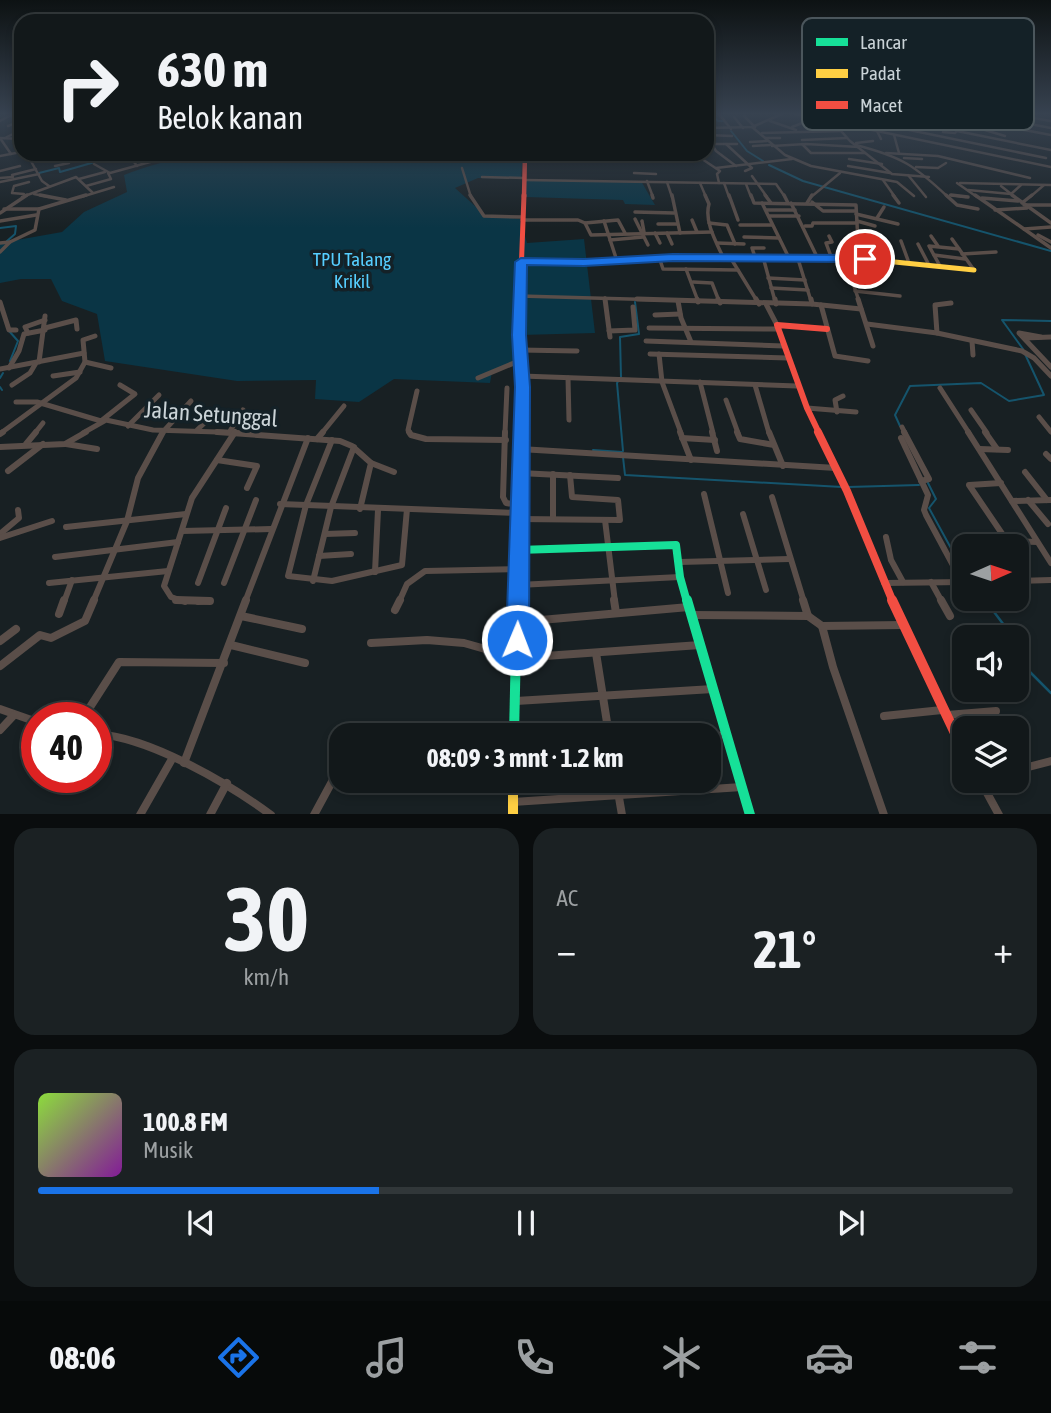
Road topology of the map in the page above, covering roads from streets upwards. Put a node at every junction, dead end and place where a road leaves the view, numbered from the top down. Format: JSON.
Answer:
{"nodes":[{"id":1,"x":719,"y":152,"type":"edge"},
{"id":2,"x":733,"y":152,"type":"edge"},
{"id":3,"x":783,"y":152,"type":"edge"},
{"id":4,"x":882,"y":152,"type":"edge"},
{"id":5,"x":981,"y":152,"type":"edge"},
{"id":6,"x":1018,"y":152,"type":"edge"},
{"id":7,"x":1041,"y":152,"type":"dead end"},
{"id":8,"x":14,"y":153,"type":"edge"},
{"id":9,"x":811,"y":153,"type":"joint"},
{"id":10,"x":868,"y":153,"type":"joint"},
{"id":11,"x":886,"y":153,"type":"junction"},
{"id":12,"x":899,"y":153,"type":"joint"},
{"id":13,"x":11,"y":154,"type":"joint"},
{"id":14,"x":996,"y":155,"type":"junction"},
{"id":15,"x":1034,"y":155,"type":"junction"},
{"id":16,"x":0,"y":156,"type":"edge"},
{"id":17,"x":793,"y":158,"type":"junction"},
{"id":18,"x":900,"y":158,"type":"junction"},
{"id":19,"x":1046,"y":158,"type":"dead end"},
{"id":20,"x":849,"y":159,"type":"dead end"},
{"id":21,"x":922,"y":159,"type":"dead end"},
{"id":22,"x":799,"y":160,"type":"junction"},
{"id":23,"x":31,"y":161,"type":"edge"},
{"id":24,"x":68,"y":161,"type":"edge"},
{"id":25,"x":133,"y":161,"type":"edge"},
{"id":26,"x":154,"y":161,"type":"edge"},
{"id":27,"x":524,"y":161,"type":"edge"},
{"id":28,"x":552,"y":161,"type":"edge"},
{"id":29,"x":593,"y":161,"type":"edge"},
{"id":30,"x":690,"y":161,"type":"edge"},
{"id":31,"x":705,"y":161,"type":"edge"},
{"id":32,"x":993,"y":162,"type":"dead end"},
{"id":33,"x":946,"y":163,"type":"dead end"},
{"id":34,"x":94,"y":164,"type":"dead end"},
{"id":35,"x":120,"y":164,"type":"dead end"},
{"id":36,"x":692,"y":164,"type":"dead end"},
{"id":37,"x":882,"y":164,"type":"junction"},
{"id":38,"x":748,"y":165,"type":"junction"},
{"id":39,"x":20,"y":166,"type":"dead end"},
{"id":40,"x":55,"y":166,"type":"dead end"},
{"id":41,"x":137,"y":166,"type":"junction"},
{"id":42,"x":736,"y":166,"type":"junction"},
{"id":43,"x":848,"y":166,"type":"dead end"},
{"id":44,"x":728,"y":167,"type":"junction"},
{"id":45,"x":814,"y":167,"type":"junction"},
{"id":46,"x":916,"y":167,"type":"junction"},
{"id":47,"x":1051,"y":167,"type":"edge"},
{"id":48,"x":463,"y":168,"type":"dead end"},
{"id":49,"x":596,"y":168,"type":"dead end"},
{"id":50,"x":716,"y":168,"type":"junction"},
{"id":51,"x":125,"y":169,"type":"junction"},
{"id":52,"x":553,"y":169,"type":"dead end"},
{"id":53,"x":745,"y":170,"type":"dead end"},
{"id":54,"x":0,"y":171,"type":"edge"},
{"id":55,"x":808,"y":171,"type":"dead end"},
{"id":56,"x":38,"y":172,"type":"junction"},
{"id":57,"x":878,"y":172,"type":"junction"},
{"id":58,"x":106,"y":173,"type":"junction"},
{"id":59,"x":634,"y":173,"type":"dead end"},
{"id":60,"x":840,"y":173,"type":"junction"},
{"id":61,"x":892,"y":174,"type":"junction"},
{"id":62,"x":908,"y":175,"type":"junction"},
{"id":63,"x":752,"y":176,"type":"dead end"},
{"id":64,"x":482,"y":177,"type":"dead end"},
{"id":65,"x":498,"y":177,"type":"junction"},
{"id":66,"x":929,"y":177,"type":"junction"},
{"id":67,"x":866,"y":178,"type":"junction"},
{"id":68,"x":1030,"y":178,"type":"dead end"},
{"id":69,"x":79,"y":179,"type":"junction"},
{"id":70,"x":524,"y":179,"type":"junction"},
{"id":71,"x":0,"y":180,"type":"edge"},
{"id":72,"x":883,"y":180,"type":"junction"},
{"id":73,"x":647,"y":181,"type":"junction"},
{"id":74,"x":656,"y":181,"type":"junction"},
{"id":75,"x":29,"y":182,"type":"dead end"},
{"id":76,"x":667,"y":182,"type":"junction"},
{"id":77,"x":701,"y":183,"type":"junction"},
{"id":78,"x":721,"y":183,"type":"junction"},
{"id":79,"x":733,"y":183,"type":"junction"},
{"id":80,"x":746,"y":184,"type":"junction"},
{"id":81,"x":758,"y":184,"type":"junction"},
{"id":82,"x":497,"y":185,"type":"dead end"},
{"id":83,"x":1021,"y":185,"type":"junction"},
{"id":84,"x":1045,"y":185,"type":"junction"},
{"id":85,"x":1051,"y":185,"type":"edge"},
{"id":86,"x":49,"y":186,"type":"junction"},
{"id":87,"x":86,"y":186,"type":"junction"},
{"id":88,"x":864,"y":186,"type":"dead end"},
{"id":89,"x":1002,"y":186,"type":"junction"},
{"id":90,"x":114,"y":187,"type":"dead end"},
{"id":91,"x":968,"y":190,"type":"junction"},
{"id":92,"x":93,"y":193,"type":"junction"},
{"id":93,"x":31,"y":194,"type":"junction"},
{"id":94,"x":1012,"y":194,"type":"junction"},
{"id":95,"x":949,"y":195,"type":"junction"},
{"id":96,"x":914,"y":196,"type":"dead end"},
{"id":97,"x":926,"y":197,"type":"dead end"},
{"id":98,"x":968,"y":197,"type":"dead end"},
{"id":99,"x":653,"y":198,"type":"dead end"},
{"id":100,"x":979,"y":198,"type":"junction"},
{"id":101,"x":67,"y":200,"type":"junction"},
{"id":102,"x":810,"y":202,"type":"junction"},
{"id":103,"x":762,"y":203,"type":"junction"},
{"id":104,"x":771,"y":203,"type":"junction"},
{"id":105,"x":789,"y":203,"type":"junction"},
{"id":106,"x":899,"y":203,"type":"dead end"},
{"id":107,"x":976,"y":204,"type":"dead end"},
{"id":108,"x":1023,"y":204,"type":"junction"},
{"id":109,"x":1051,"y":205,"type":"edge"},
{"id":110,"x":884,"y":207,"type":"dead end"},
{"id":111,"x":39,"y":209,"type":"junction"},
{"id":112,"x":995,"y":209,"type":"junction"},
{"id":113,"x":2,"y":210,"type":"edge"},
{"id":114,"x":766,"y":210,"type":"junction"},
{"id":115,"x":795,"y":210,"type":"junction"},
{"id":116,"x":635,"y":212,"type":"dead end"},
{"id":117,"x":674,"y":212,"type":"junction"},
{"id":118,"x":856,"y":212,"type":"junction"},
{"id":119,"x":36,"y":215,"type":"junction"},
{"id":120,"x":769,"y":216,"type":"junction"},
{"id":121,"x":799,"y":216,"type":"junction"},
{"id":122,"x":1040,"y":217,"type":"junction"},
{"id":123,"x":1051,"y":217,"type":"edge"},
{"id":124,"x":877,"y":218,"type":"junction"},
{"id":125,"x":522,"y":219,"type":"junction"},
{"id":126,"x":635,"y":219,"type":"dead end"},
{"id":127,"x":692,"y":220,"type":"dead end"},
{"id":128,"x":738,"y":220,"type":"dead end"},
{"id":129,"x":0,"y":221,"type":"edge"},
{"id":130,"x":604,"y":221,"type":"junction"},
{"id":131,"x":642,"y":221,"type":"dead end"},
{"id":132,"x":857,"y":222,"type":"junction"},
{"id":133,"x":585,"y":223,"type":"junction"},
{"id":134,"x":709,"y":223,"type":"junction"},
{"id":135,"x":677,"y":224,"type":"junction"},
{"id":136,"x":898,"y":224,"type":"dead end"},
{"id":137,"x":772,"y":225,"type":"junction"},
{"id":138,"x":740,"y":226,"type":"dead end"},
{"id":139,"x":804,"y":226,"type":"junction"},
{"id":140,"x":875,"y":226,"type":"dead end"},
{"id":141,"x":1051,"y":227,"type":"edge"},
{"id":142,"x":1025,"y":229,"type":"junction"},
{"id":143,"x":698,"y":232,"type":"junction"},
{"id":144,"x":712,"y":232,"type":"junction"},
{"id":145,"x":625,"y":233,"type":"junction"},
{"id":146,"x":655,"y":233,"type":"junction"},
{"id":147,"x":664,"y":233,"type":"junction"},
{"id":148,"x":680,"y":233,"type":"junction"},
{"id":149,"x":608,"y":234,"type":"junction"},
{"id":150,"x":643,"y":234,"type":"junction"},
{"id":151,"x":829,"y":236,"type":"dead end"},
{"id":152,"x":931,"y":236,"type":"dead end"},
{"id":153,"x":744,"y":237,"type":"dead end"},
{"id":154,"x":633,"y":238,"type":"junction"},
{"id":155,"x":779,"y":238,"type":"junction"},
{"id":156,"x":952,"y":239,"type":"dead end"},
{"id":157,"x":610,"y":240,"type":"junction"},
{"id":158,"x":901,"y":241,"type":"dead end"},
{"id":159,"x":5,"y":242,"type":"edge"},
{"id":160,"x":1051,"y":242,"type":"edge"},
{"id":161,"x":660,"y":243,"type":"dead end"},
{"id":162,"x":717,"y":243,"type":"junction"},
{"id":163,"x":635,"y":244,"type":"dead end"},
{"id":164,"x":672,"y":244,"type":"dead end"},
{"id":165,"x":735,"y":244,"type":"junction"},
{"id":166,"x":744,"y":244,"type":"dead end"},
{"id":167,"x":918,"y":244,"type":"dead end"},
{"id":168,"x":648,"y":245,"type":"dead end"},
{"id":169,"x":938,"y":246,"type":"junction"},
{"id":170,"x":764,"y":248,"type":"dead end"},
{"id":171,"x":1051,"y":248,"type":"edge"},
{"id":172,"x":0,"y":252,"type":"edge"},
{"id":173,"x":996,"y":252,"type":"dead end"},
{"id":174,"x":962,"y":254,"type":"junction"},
{"id":175,"x":934,"y":255,"type":"junction"},
{"id":176,"x":659,"y":257,"type":"junction"},
{"id":177,"x":727,"y":257,"type":"junction"},
{"id":178,"x":759,"y":257,"type":"junction"},
{"id":179,"x":789,"y":258,"type":"junction"},
{"id":180,"x":798,"y":259,"type":"junction"},
{"id":181,"x":818,"y":259,"type":"junction"},
{"id":182,"x":832,"y":259,"type":"junction"},
{"id":183,"x":845,"y":259,"type":"junction"},
{"id":184,"x":865,"y":259,"type":"junction"},
{"id":185,"x":617,"y":261,"type":"junction"},
{"id":186,"x":521,"y":262,"type":"junction"},
{"id":187,"x":909,"y":263,"type":"junction"},
{"id":188,"x":929,"y":265,"type":"junction"},
{"id":189,"x":940,"y":266,"type":"junction"},
{"id":190,"x":687,"y":269,"type":"junction"},
{"id":191,"x":738,"y":270,"type":"junction"},
{"id":192,"x":974,"y":270,"type":"joint"},
{"id":193,"x":768,"y":278,"type":"junction"},
{"id":194,"x":805,"y":280,"type":"junction"},
{"id":195,"x":693,"y":282,"type":"junction"},
{"id":196,"x":771,"y":288,"type":"junction"},
{"id":197,"x":808,"y":290,"type":"junction"},
{"id":198,"x":855,"y":291,"type":"junction"},
{"id":199,"x":520,"y":296,"type":"junction"},
{"id":200,"x":901,"y":296,"type":"dead end"},
{"id":201,"x":605,"y":298,"type":"junction"},
{"id":202,"x":678,"y":301,"type":"junction"},
{"id":203,"x":0,"y":302,"type":"edge"},
{"id":204,"x":698,"y":302,"type":"junction"},
{"id":205,"x":720,"y":303,"type":"junction"},
{"id":206,"x":951,"y":303,"type":"dead end"},
{"id":207,"x":762,"y":304,"type":"junction"},
{"id":208,"x":776,"y":304,"type":"junction"},
{"id":209,"x":812,"y":304,"type":"junction"},
{"id":210,"x":821,"y":305,"type":"junction"},
{"id":211,"x":633,"y":307,"type":"dead end"},
{"id":212,"x":861,"y":309,"type":"junction"},
{"id":213,"x":680,"y":314,"type":"junction"},
{"id":214,"x":655,"y":315,"type":"dead end"},
{"id":215,"x":45,"y":318,"type":"joint"},
{"id":216,"x":867,"y":324,"type":"junction"},
{"id":217,"x":777,"y":327,"type":"junction"},
{"id":218,"x":649,"y":328,"type":"dead end"},
{"id":219,"x":685,"y":328,"type":"junction"},
{"id":220,"x":45,"y":329,"type":"junction"},
{"id":221,"x":78,"y":329,"type":"dead end"},
{"id":222,"x":827,"y":329,"type":"junction"},
{"id":223,"x":16,"y":330,"type":"dead end"},
{"id":224,"x":762,"y":330,"type":"junction"},
{"id":225,"x":28,"y":332,"type":"junction"},
{"id":226,"x":937,"y":333,"type":"junction"},
{"id":227,"x":95,"y":336,"type":"dead end"},
{"id":228,"x":1051,"y":337,"type":"edge"},
{"id":229,"x":646,"y":341,"type":"dead end"},
{"id":230,"x":972,"y":341,"type":"junction"},
{"id":231,"x":691,"y":342,"type":"junction"},
{"id":232,"x":769,"y":345,"type":"junction"},
{"id":233,"x":784,"y":346,"type":"junction"},
{"id":234,"x":873,"y":346,"type":"dead end"},
{"id":235,"x":520,"y":349,"type":"junction"},
{"id":236,"x":577,"y":352,"type":"dead end"},
{"id":237,"x":83,"y":353,"type":"junction"},
{"id":238,"x":650,"y":354,"type":"dead end"},
{"id":239,"x":659,"y":354,"type":"junction"},
{"id":240,"x":973,"y":355,"type":"dead end"},
{"id":241,"x":1040,"y":355,"type":"junction"},
{"id":242,"x":1051,"y":355,"type":"edge"},
{"id":243,"x":788,"y":358,"type":"junction"},
{"id":244,"x":521,"y":360,"type":"junction"},
{"id":245,"x":868,"y":361,"type":"dead end"},
{"id":246,"x":37,"y":362,"type":"junction"},
{"id":247,"x":85,"y":362,"type":"junction"},
{"id":248,"x":1051,"y":367,"type":"edge"},
{"id":249,"x":9,"y":368,"type":"junction"},
{"id":250,"x":111,"y":368,"type":"dead end"},
{"id":251,"x":0,"y":369,"type":"edge"},
{"id":252,"x":80,"y":372,"type":"junction"},
{"id":253,"x":53,"y":376,"type":"dead end"},
{"id":254,"x":522,"y":376,"type":"junction"},
{"id":255,"x":1051,"y":376,"type":"edge"},
{"id":256,"x":478,"y":378,"type":"dead end"},
{"id":257,"x":568,"y":378,"type":"junction"},
{"id":258,"x":662,"y":382,"type":"junction"},
{"id":259,"x":700,"y":382,"type":"junction"},
{"id":260,"x":755,"y":384,"type":"junction"},
{"id":261,"x":12,"y":386,"type":"dead end"},
{"id":262,"x":120,"y":386,"type":"dead end"},
{"id":263,"x":797,"y":386,"type":"junction"},
{"id":264,"x":507,"y":388,"type":"dead end"},
{"id":265,"x":940,"y":388,"type":"dead end"},
{"id":266,"x":417,"y":391,"type":"dead end"},
{"id":267,"x":159,"y":395,"type":"dead end"},
{"id":268,"x":843,"y":396,"type":"dead end"},
{"id":269,"x":726,"y":400,"type":"dead end"},
{"id":270,"x":191,"y":401,"type":"dead end"},
{"id":271,"x":16,"y":402,"type":"dead end"},
{"id":272,"x":41,"y":403,"type":"junction"},
{"id":273,"x":344,"y":406,"type":"dead end"},
{"id":274,"x":807,"y":408,"type":"junction"},
{"id":275,"x":243,"y":410,"type":"dead end"},
{"id":276,"x":971,"y":410,"type":"dead end"},
{"id":277,"x":837,"y":412,"type":"junction"},
{"id":278,"x":856,"y":412,"type":"dead end"},
{"id":279,"x":211,"y":416,"type":"dead end"},
{"id":280,"x":1039,"y":417,"type":"dead end"},
{"id":281,"x":569,"y":420,"type":"dead end"},
{"id":282,"x":101,"y":421,"type":"junction"},
{"id":283,"x":43,"y":423,"type":"dead end"},
{"id":284,"x":128,"y":426,"type":"junction"},
{"id":285,"x":902,"y":427,"type":"dead end"},
{"id":286,"x":164,"y":430,"type":"junction"},
{"id":287,"x":197,"y":430,"type":"junction"},
{"id":288,"x":233,"y":432,"type":"junction"},
{"id":289,"x":1051,"y":432,"type":"edge"},
{"id":290,"x":0,"y":434,"type":"edge"},
{"id":291,"x":312,"y":438,"type":"junction"},
{"id":292,"x":682,"y":438,"type":"junction"},
{"id":293,"x":901,"y":438,"type":"dead end"},
{"id":294,"x":332,"y":440,"type":"junction"},
{"id":295,"x":506,"y":440,"type":"junction"},
{"id":296,"x":715,"y":440,"type":"junction"},
{"id":297,"x":26,"y":444,"type":"junction"},
{"id":298,"x":43,"y":444,"type":"junction"},
{"id":299,"x":65,"y":444,"type":"junction"},
{"id":300,"x":774,"y":445,"type":"junction"},
{"id":301,"x":0,"y":447,"type":"edge"},
{"id":302,"x":354,"y":447,"type":"junction"},
{"id":303,"x":97,"y":449,"type":"dead end"},
{"id":304,"x":980,"y":449,"type":"junction"},
{"id":305,"x":997,"y":449,"type":"junction"},
{"id":306,"x":1008,"y":450,"type":"dead end"},
{"id":307,"x":717,"y":451,"type":"dead end"},
{"id":308,"x":520,"y":453,"type":"junction"},
{"id":309,"x":505,"y":457,"type":"junction"},
{"id":310,"x":217,"y":460,"type":"junction"},
{"id":311,"x":691,"y":460,"type":"junction"},
{"id":312,"x":371,"y":463,"type":"junction"},
{"id":313,"x":783,"y":466,"type":"junction"},
{"id":314,"x":836,"y":468,"type":"junction"},
{"id":315,"x":8,"y":471,"type":"dead end"},
{"id":316,"x":394,"y":472,"type":"dead end"},
{"id":317,"x":1025,"y":472,"type":"dead end"},
{"id":318,"x":519,"y":473,"type":"junction"},
{"id":319,"x":553,"y":474,"type":"junction"},
{"id":320,"x":570,"y":475,"type":"junction"},
{"id":321,"x":618,"y":478,"type":"dead end"},
{"id":322,"x":924,"y":483,"type":"junction"},
{"id":323,"x":1000,"y":483,"type":"junction"},
{"id":324,"x":247,"y":488,"type":"dead end"},
{"id":325,"x":704,"y":494,"type":"dead end"},
{"id":326,"x":772,"y":497,"type":"dead end"},
{"id":327,"x":256,"y":500,"type":"dead end"},
{"id":328,"x":1028,"y":500,"type":"junction"},
{"id":329,"x":1049,"y":500,"type":"edge"},
{"id":330,"x":1012,"y":501,"type":"junction"},
{"id":331,"x":280,"y":504,"type":"junction"},
{"id":332,"x":306,"y":505,"type":"junction"},
{"id":333,"x":331,"y":507,"type":"junction"},
{"id":334,"x":226,"y":508,"type":"dead end"},
{"id":335,"x":360,"y":509,"type":"junction"},
{"id":336,"x":407,"y":509,"type":"junction"},
{"id":337,"x":18,"y":510,"type":"dead end"},
{"id":338,"x":378,"y":510,"type":"junction"},
{"id":339,"x":519,"y":513,"type":"junction"},
{"id":340,"x":186,"y":514,"type":"junction"},
{"id":341,"x":743,"y":514,"type":"dead end"},
{"id":342,"x":553,"y":519,"type":"junction"},
{"id":343,"x":605,"y":520,"type":"junction"},
{"id":344,"x":51,"y":521,"type":"dead end"},
{"id":345,"x":127,"y":521,"type":"junction"},
{"id":346,"x":1048,"y":524,"type":"dead end"},
{"id":347,"x":66,"y":527,"type":"dead end"},
{"id":348,"x":271,"y":529,"type":"junction"},
{"id":349,"x":219,"y":530,"type":"junction"},
{"id":350,"x":246,"y":530,"type":"junction"},
{"id":351,"x":182,"y":531,"type":"junction"},
{"id":352,"x":355,"y":533,"type":"dead end"},
{"id":353,"x":325,"y":534,"type":"junction"},
{"id":354,"x":0,"y":536,"type":"edge"},
{"id":355,"x":886,"y":537,"type":"dead end"},
{"id":356,"x":178,"y":542,"type":"junction"},
{"id":357,"x":1037,"y":542,"type":"junction"},
{"id":358,"x":114,"y":550,"type":"junction"},
{"id":359,"x":518,"y":550,"type":"junction"},
{"id":360,"x":607,"y":550,"type":"junction"},
{"id":361,"x":351,"y":554,"type":"dead end"},
{"id":362,"x":319,"y":556,"type":"junction"},
{"id":363,"x":55,"y":557,"type":"dead end"},
{"id":364,"x":755,"y":558,"type":"junction"},
{"id":365,"x":719,"y":559,"type":"junction"},
{"id":366,"x":789,"y":559,"type":"junction"},
{"id":367,"x":680,"y":562,"type":"junction"},
{"id":368,"x":952,"y":562,"type":"edge"},
{"id":369,"x":1051,"y":563,"type":"edge"},
{"id":370,"x":518,"y":569,"type":"junction"},
{"id":371,"x":168,"y":570,"type":"junction"},
{"id":372,"x":375,"y":572,"type":"junction"},
{"id":373,"x":103,"y":577,"type":"junction"},
{"id":374,"x":680,"y":577,"type":"junction"},
{"id":375,"x":72,"y":580,"type":"junction"},
{"id":376,"x":313,"y":580,"type":"junction"},
{"id":377,"x":612,"y":580,"type":"junction"},
{"id":378,"x":1051,"y":580,"type":"edge"},
{"id":379,"x":1029,"y":581,"type":"edge"},
{"id":380,"x":903,"y":582,"type":"junction"},
{"id":381,"x":932,"y":582,"type":"junction"},
{"id":382,"x":952,"y":582,"type":"edge"},
{"id":383,"x":49,"y":583,"type":"dead end"},
{"id":384,"x":198,"y":583,"type":"dead end"},
{"id":385,"x":224,"y":583,"type":"dead end"},
{"id":386,"x":884,"y":583,"type":"junction"},
{"id":387,"x":518,"y":585,"type":"junction"},
{"id":388,"x":766,"y":590,"type":"dead end"},
{"id":389,"x":728,"y":593,"type":"dead end"},
{"id":390,"x":210,"y":601,"type":"dead end"},
{"id":391,"x":395,"y":610,"type":"dead end"},
{"id":392,"x":690,"y":611,"type":"junction"},
{"id":393,"x":616,"y":613,"type":"junction"},
{"id":394,"x":59,"y":614,"type":"dead end"},
{"id":395,"x":808,"y":616,"type":"junction"},
{"id":396,"x":241,"y":617,"type":"junction"},
{"id":397,"x":950,"y":617,"type":"dead end"},
{"id":398,"x":518,"y":622,"type":"junction"},
{"id":399,"x":904,"y":625,"type":"junction"},
{"id":400,"x":822,"y":626,"type":"junction"},
{"id":401,"x":16,"y":629,"type":"dead end"},
{"id":402,"x":302,"y":629,"type":"dead end"},
{"id":403,"x":0,"y":641,"type":"edge"},
{"id":404,"x":371,"y":643,"type":"dead end"},
{"id":405,"x":231,"y":645,"type":"junction"},
{"id":406,"x":700,"y":646,"type":"junction"},
{"id":407,"x":596,"y":653,"type":"junction"},
{"id":408,"x":517,"y":658,"type":"junction"},
{"id":409,"x":224,"y":663,"type":"junction"},
{"id":410,"x":305,"y":663,"type":"dead end"},
{"id":411,"x":0,"y":666,"type":"edge"},
{"id":412,"x":713,"y":689,"type":"junction"},
{"id":413,"x":603,"y":696,"type":"junction"},
{"id":414,"x":516,"y":701,"type":"junction"},
{"id":415,"x":93,"y":702,"type":"edge"},
{"id":416,"x":0,"y":709,"type":"edge"},
{"id":417,"x":996,"y":711,"type":"dead end"},
{"id":418,"x":944,"y":713,"type":"junction"},
{"id":419,"x":14,"y":715,"type":"junction"},
{"id":420,"x":884,"y":716,"type":"dead end"},
{"id":421,"x":21,"y":717,"type":"edge"},
{"id":422,"x":515,"y":723,"type":"edge"},
{"id":423,"x":607,"y":723,"type":"edge"},
{"id":424,"x":952,"y":729,"type":"edge"},
{"id":425,"x":0,"y":730,"type":"edge"},
{"id":426,"x":727,"y":735,"type":"junction"},
{"id":427,"x":721,"y":736,"type":"edge"},
{"id":428,"x":112,"y":737,"type":"edge"},
{"id":429,"x":172,"y":759,"type":"junction"},
{"id":430,"x":1051,"y":761,"type":"edge"},
{"id":431,"x":184,"y":763,"type":"junction"},
{"id":432,"x":1029,"y":767,"type":"edge"},
{"id":433,"x":227,"y":783,"type":"junction"},
{"id":434,"x":329,"y":787,"type":"edge"},
{"id":435,"x":742,"y":787,"type":"junction"},
{"id":436,"x":513,"y":793,"type":"edge"},
{"id":437,"x":987,"y":793,"type":"edge"},
{"id":438,"x":618,"y":794,"type":"junction"},
{"id":439,"x":513,"y":802,"type":"junction"},
{"id":440,"x":140,"y":814,"type":"edge"},
{"id":441,"x":210,"y":814,"type":"edge"},
{"id":442,"x":271,"y":814,"type":"edge"},
{"id":443,"x":314,"y":814,"type":"edge"},
{"id":444,"x":513,"y":814,"type":"edge"},
{"id":445,"x":622,"y":814,"type":"edge"},
{"id":446,"x":750,"y":814,"type":"edge"},
{"id":447,"x":884,"y":814,"type":"edge"},
{"id":448,"x":999,"y":814,"type":"edge"}],
"edges":[{"from":1,"to":42,"type":"street"},
{"from":2,"to":38,"type":"street"},
{"from":3,"to":17,"type":"street"},
{"from":4,"to":11,"type":"street"},
{"from":5,"to":14,"type":"street"},
{"from":6,"to":15,"type":"street"},
{"from":7,"to":15,"type":"street"},
{"from":8,"to":13,"type":"street"},
{"from":9,"to":10,"type":"street"},
{"from":9,"to":22,"type":"street"},
{"from":10,"to":37,"type":"street"},
{"from":11,"to":12,"type":"street"},
{"from":11,"to":18,"type":"street"},
{"from":12,"to":68,"type":"street"},
{"from":13,"to":16,"type":"street"},
{"from":14,"to":32,"type":"street"},
{"from":14,"to":47,"type":"street"},
{"from":15,"to":19,"type":"street"},
{"from":17,"to":22,"type":"street"},
{"from":17,"to":38,"type":"street"},
{"from":18,"to":21,"type":"street"},
{"from":18,"to":46,"type":"street"},
{"from":20,"to":37,"type":"street"},
{"from":22,"to":45,"type":"street"},
{"from":23,"to":56,"type":"street"},
{"from":24,"to":40,"type":"street"},
{"from":25,"to":41,"type":"street"},
{"from":26,"to":41,"type":"street"},
{"from":27,"to":70,"type":"street"},
{"from":28,"to":52,"type":"street"},
{"from":29,"to":49,"type":"street"},
{"from":30,"to":36,"type":"street"},
{"from":31,"to":50,"type":"street"},
{"from":33,"to":46,"type":"street"},
{"from":34,"to":58,"type":"street"},
{"from":35,"to":51,"type":"street"},
{"from":37,"to":61,"type":"street"},
{"from":38,"to":42,"type":"street"},
{"from":38,"to":53,"type":"street"},
{"from":39,"to":54,"type":"street"},
{"from":41,"to":51,"type":"street"},
{"from":42,"to":44,"type":"street"},
{"from":43,"to":57,"type":"street"},
{"from":44,"to":50,"type":"street"},
{"from":44,"to":79,"type":"street"},
{"from":45,"to":55,"type":"street"},
{"from":45,"to":60,"type":"street"},
{"from":46,"to":66,"type":"street"},
{"from":48,"to":125,"type":"street"},
{"from":50,"to":78,"type":"street"},
{"from":51,"to":58,"type":"street"},
{"from":56,"to":71,"type":"street"},
{"from":56,"to":86,"type":"street"},
{"from":57,"to":61,"type":"street"},
{"from":57,"to":72,"type":"street"},
{"from":58,"to":69,"type":"street"},
{"from":58,"to":87,"type":"street"},
{"from":59,"to":74,"type":"street"},
{"from":60,"to":67,"type":"street"},
{"from":60,"to":102,"type":"street"},
{"from":61,"to":62,"type":"street"},
{"from":62,"to":66,"type":"street"},
{"from":62,"to":97,"type":"street"},
{"from":63,"to":81,"type":"street"},
{"from":64,"to":65,"type":"street"},
{"from":65,"to":70,"type":"street"},
{"from":65,"to":82,"type":"street"},
{"from":66,"to":95,"type":"street"},
{"from":67,"to":72,"type":"street"},
{"from":67,"to":88,"type":"street"},
{"from":69,"to":86,"type":"street"},
{"from":69,"to":87,"type":"street"},
{"from":70,"to":73,"type":"street"},
{"from":70,"to":125,"type":"street"},
{"from":72,"to":96,"type":"street"},
{"from":72,"to":106,"type":"street"},
{"from":73,"to":74,"type":"street"},
{"from":73,"to":99,"type":"street"},
{"from":74,"to":76,"type":"street"},
{"from":75,"to":93,"type":"street"},
{"from":76,"to":77,"type":"street"},
{"from":76,"to":117,"type":"street"},
{"from":77,"to":78,"type":"street"},
{"from":77,"to":134,"type":"street"},
{"from":78,"to":79,"type":"street"},
{"from":78,"to":128,"type":"street"},
{"from":79,"to":80,"type":"street"},
{"from":80,"to":81,"type":"street"},
{"from":80,"to":103,"type":"street"},
{"from":81,"to":104,"type":"street"},
{"from":81,"to":105,"type":"street"},
{"from":83,"to":84,"type":"street"},
{"from":83,"to":89,"type":"street"},
{"from":83,"to":94,"type":"street"},
{"from":84,"to":85,"type":"street"},
{"from":84,"to":108,"type":"street"},
{"from":86,"to":93,"type":"street"},
{"from":87,"to":92,"type":"street"},
{"from":89,"to":91,"type":"street"},
{"from":89,"to":94,"type":"street"},
{"from":90,"to":92,"type":"street"},
{"from":91,"to":94,"type":"street"},
{"from":91,"to":100,"type":"street"},
{"from":92,"to":101,"type":"street"},
{"from":93,"to":101,"type":"street"},
{"from":93,"to":113,"type":"street"},
{"from":94,"to":108,"type":"street"},
{"from":95,"to":98,"type":"street"},
{"from":95,"to":107,"type":"street"},
{"from":100,"to":108,"type":"street"},
{"from":100,"to":112,"type":"street"},
{"from":101,"to":111,"type":"street"},
{"from":102,"to":105,"type":"street"},
{"from":102,"to":118,"type":"street"},
{"from":102,"to":118,"type":"street"},
{"from":103,"to":104,"type":"street"},
{"from":103,"to":114,"type":"street"},
{"from":104,"to":105,"type":"street"},
{"from":105,"to":115,"type":"street"},
{"from":108,"to":109,"type":"street"},
{"from":108,"to":112,"type":"street"},
{"from":108,"to":122,"type":"street"},
{"from":110,"to":124,"type":"street"},
{"from":111,"to":113,"type":"street"},
{"from":111,"to":119,"type":"street"},
{"from":112,"to":142,"type":"street"},
{"from":114,"to":115,"type":"street"},
{"from":114,"to":120,"type":"street"},
{"from":115,"to":121,"type":"street"},
{"from":116,"to":117,"type":"street"},
{"from":117,"to":135,"type":"street"},
{"from":118,"to":124,"type":"street"},
{"from":118,"to":132,"type":"street"},
{"from":119,"to":129,"type":"street"},
{"from":119,"to":159,"type":"street"},
{"from":120,"to":121,"type":"street"},
{"from":120,"to":137,"type":"street"},
{"from":121,"to":139,"type":"street"},
{"from":122,"to":123,"type":"street"},
{"from":122,"to":141,"type":"street"},
{"from":124,"to":136,"type":"street"},
{"from":125,"to":133,"type":"street"},
{"from":125,"to":186,"type":"street"},
{"from":126,"to":150,"type":"street"},
{"from":127,"to":143,"type":"street"},
{"from":130,"to":133,"type":"street"},
{"from":130,"to":145,"type":"street"},
{"from":130,"to":149,"type":"street"},
{"from":131,"to":150,"type":"street"},
{"from":132,"to":139,"type":"street"},
{"from":132,"to":140,"type":"street"},
{"from":132,"to":184,"type":"street"},
{"from":133,"to":149,"type":"street"},
{"from":134,"to":144,"type":"street"},
{"from":134,"to":165,"type":"street"},
{"from":135,"to":147,"type":"street"},
{"from":135,"to":148,"type":"street"},
{"from":137,"to":138,"type":"street"},
{"from":137,"to":155,"type":"street"},
{"from":139,"to":181,"type":"street"},
{"from":141,"to":142,"type":"street"},
{"from":142,"to":160,"type":"street"},
{"from":142,"to":171,"type":"street"},
{"from":143,"to":144,"type":"street"},
{"from":143,"to":148,"type":"street"},
{"from":144,"to":162,"type":"street"},
{"from":145,"to":149,"type":"street"},
{"from":145,"to":150,"type":"street"},
{"from":146,"to":147,"type":"street"},
{"from":146,"to":150,"type":"street"},
{"from":146,"to":161,"type":"street"},
{"from":147,"to":148,"type":"street"},
{"from":147,"to":164,"type":"street"},
{"from":149,"to":157,"type":"street"},
{"from":150,"to":154,"type":"street"},
{"from":150,"to":168,"type":"street"},
{"from":151,"to":182,"type":"street"},
{"from":152,"to":169,"type":"street"},
{"from":153,"to":155,"type":"street"},
{"from":154,"to":157,"type":"street"},
{"from":154,"to":163,"type":"street"},
{"from":155,"to":179,"type":"street"},
{"from":156,"to":174,"type":"street"},
{"from":157,"to":185,"type":"street"},
{"from":158,"to":187,"type":"street"},
{"from":159,"to":172,"type":"street"},
{"from":162,"to":165,"type":"street"},
{"from":162,"to":177,"type":"street"},
{"from":165,"to":166,"type":"street"},
{"from":167,"to":188,"type":"street"},
{"from":169,"to":174,"type":"street"},
{"from":169,"to":175,"type":"street"},
{"from":170,"to":178,"type":"street"},
{"from":173,"to":174,"type":"street"},
{"from":174,"to":175,"type":"street"},
{"from":174,"to":192,"type":"street"},
{"from":175,"to":189,"type":"street"},
{"from":176,"to":177,"type":"street"},
{"from":176,"to":185,"type":"street"},
{"from":176,"to":190,"type":"street"},
{"from":177,"to":178,"type":"street"},
{"from":177,"to":191,"type":"street"},
{"from":178,"to":179,"type":"street"},
{"from":178,"to":193,"type":"street"},
{"from":179,"to":180,"type":"street"},
{"from":180,"to":181,"type":"street"},
{"from":180,"to":194,"type":"street"},
{"from":181,"to":182,"type":"street"},
{"from":182,"to":183,"type":"street"},
{"from":183,"to":184,"type":"street"},
{"from":183,"to":198,"type":"street"},
{"from":184,"to":187,"type":"street"},
{"from":185,"to":186,"type":"street"},
{"from":186,"to":199,"type":"street"},
{"from":187,"to":188,"type":"street"},
{"from":188,"to":189,"type":"street"},
{"from":189,"to":192,"type":"street"},
{"from":190,"to":191,"type":"street"},
{"from":190,"to":195,"type":"street"},
{"from":191,"to":207,"type":"street"},
{"from":193,"to":194,"type":"street"},
{"from":193,"to":196,"type":"street"},
{"from":194,"to":197,"type":"street"},
{"from":195,"to":204,"type":"street"},
{"from":195,"to":205,"type":"street"},
{"from":196,"to":197,"type":"street"},
{"from":196,"to":208,"type":"street"},
{"from":197,"to":209,"type":"street"},
{"from":198,"to":200,"type":"street"},
{"from":198,"to":212,"type":"street"},
{"from":199,"to":201,"type":"street"},
{"from":199,"to":235,"type":"street"},
{"from":201,"to":202,"type":"street"},
{"from":201,"to":211,"type":"street"},
{"from":202,"to":204,"type":"street"},
{"from":202,"to":213,"type":"street"},
{"from":203,"to":223,"type":"street"},
{"from":204,"to":205,"type":"street"},
{"from":205,"to":207,"type":"street"},
{"from":206,"to":226,"type":"street"},
{"from":207,"to":208,"type":"street"},
{"from":207,"to":217,"type":"street"},
{"from":208,"to":209,"type":"street"},
{"from":209,"to":210,"type":"street"},
{"from":210,"to":212,"type":"street"},
{"from":210,"to":222,"type":"street"},
{"from":212,"to":216,"type":"street"},
{"from":213,"to":214,"type":"street"},
{"from":213,"to":219,"type":"street"},
{"from":215,"to":220,"type":"street"},
{"from":215,"to":225,"type":"street"},
{"from":216,"to":226,"type":"street"},
{"from":216,"to":234,"type":"street"},
{"from":217,"to":222,"type":"street"},
{"from":217,"to":224,"type":"street"},
{"from":217,"to":233,"type":"street"},
{"from":218,"to":219,"type":"street"},
{"from":219,"to":224,"type":"street"},
{"from":219,"to":231,"type":"street"},
{"from":220,"to":221,"type":"street"},
{"from":220,"to":225,"type":"street"},
{"from":220,"to":246,"type":"street"},
{"from":222,"to":245,"type":"street"},
{"from":224,"to":232,"type":"street"},
{"from":225,"to":249,"type":"street"},
{"from":226,"to":230,"type":"street"},
{"from":227,"to":237,"type":"street"},
{"from":228,"to":241,"type":"street"},
{"from":229,"to":231,"type":"street"},
{"from":230,"to":240,"type":"street"},
{"from":230,"to":255,"type":"street"},
{"from":231,"to":232,"type":"street"},
{"from":232,"to":233,"type":"street"},
{"from":233,"to":243,"type":"street"},
{"from":235,"to":236,"type":"street"},
{"from":235,"to":244,"type":"street"},
{"from":237,"to":246,"type":"street"},
{"from":237,"to":247,"type":"street"},
{"from":238,"to":239,"type":"street"},
{"from":239,"to":243,"type":"street"},
{"from":239,"to":258,"type":"street"},
{"from":241,"to":242,"type":"street"},
{"from":241,"to":248,"type":"street"},
{"from":243,"to":263,"type":"street"},
{"from":244,"to":254,"type":"street"},
{"from":244,"to":256,"type":"street"},
{"from":246,"to":249,"type":"street"},
{"from":246,"to":261,"type":"street"},
{"from":247,"to":250,"type":"street"},
{"from":247,"to":252,"type":"street"},
{"from":249,"to":251,"type":"street"},
{"from":252,"to":253,"type":"street"},
{"from":252,"to":272,"type":"street"},
{"from":254,"to":257,"type":"street"},
{"from":254,"to":308,"type":"street"},
{"from":257,"to":258,"type":"street"},
{"from":257,"to":281,"type":"street"},
{"from":258,"to":259,"type":"street"},
{"from":258,"to":292,"type":"street"},
{"from":259,"to":260,"type":"street"},
{"from":259,"to":296,"type":"street"},
{"from":260,"to":263,"type":"street"},
{"from":260,"to":300,"type":"street"},
{"from":262,"to":282,"type":"street"},
{"from":263,"to":274,"type":"street"},
{"from":264,"to":295,"type":"street"},
{"from":265,"to":304,"type":"street"},
{"from":266,"to":295,"type":"street"},
{"from":267,"to":284,"type":"street"},
{"from":268,"to":277,"type":"street"},
{"from":269,"to":300,"type":"street"},
{"from":270,"to":286,"type":"street"},
{"from":271,"to":272,"type":"street"},
{"from":272,"to":282,"type":"street","name":"Jalan Setunggal"},
{"from":272,"to":290,"type":"street"},
{"from":273,"to":291,"type":"street"},
{"from":274,"to":277,"type":"street"},
{"from":274,"to":314,"type":"street"},
{"from":275,"to":288,"type":"street"},
{"from":276,"to":305,"type":"street"},
{"from":277,"to":278,"type":"street"},
{"from":279,"to":287,"type":"street"},
{"from":280,"to":289,"type":"street"},
{"from":282,"to":284,"type":"street","name":"Jalan Setunggal"},
{"from":282,"to":299,"type":"street"},
{"from":283,"to":297,"type":"street"},
{"from":284,"to":286,"type":"street","name":"Jalan Setunggal"},
{"from":285,"to":322,"type":"street"},
{"from":286,"to":287,"type":"street","name":"Jalan Setunggal"},
{"from":286,"to":345,"type":"street"},
{"from":287,"to":288,"type":"street","name":"Jalan Setunggal"},
{"from":288,"to":291,"type":"street","name":"Jalan Setunggal"},
{"from":288,"to":310,"type":"street"},
{"from":291,"to":294,"type":"street","name":"Jalan Setunggal"},
{"from":291,"to":331,"type":"street"},
{"from":292,"to":296,"type":"street"},
{"from":292,"to":311,"type":"street"},
{"from":293,"to":322,"type":"street"},
{"from":294,"to":302,"type":"street","name":"Jalan Setunggal"},
{"from":294,"to":332,"type":"street"},
{"from":295,"to":309,"type":"street"},
{"from":296,"to":307,"type":"street"},
{"from":297,"to":298,"type":"street"},
{"from":297,"to":301,"type":"street"},
{"from":298,"to":299,"type":"street"},
{"from":298,"to":315,"type":"street"},
{"from":299,"to":303,"type":"street"},
{"from":300,"to":313,"type":"street"},
{"from":302,"to":312,"type":"street","name":"Jalan Setunggal"},
{"from":302,"to":333,"type":"street"},
{"from":304,"to":305,"type":"street"},
{"from":304,"to":323,"type":"street"},
{"from":305,"to":306,"type":"street"},
{"from":308,"to":309,"type":"street"},
{"from":308,"to":311,"type":"street"},
{"from":308,"to":318,"type":"street"},
{"from":309,"to":339,"type":"street"},
{"from":310,"to":324,"type":"street"},
{"from":310,"to":340,"type":"street"},
{"from":311,"to":313,"type":"street"},
{"from":312,"to":316,"type":"street"},
{"from":312,"to":335,"type":"street"},
{"from":313,"to":314,"type":"street"},
{"from":314,"to":386,"type":"street"},
{"from":317,"to":329,"type":"street"},
{"from":318,"to":319,"type":"street"},
{"from":318,"to":339,"type":"street"},
{"from":319,"to":320,"type":"street"},
{"from":319,"to":342,"type":"street"},
{"from":320,"to":321,"type":"street"},
{"from":320,"to":343,"type":"street"},
{"from":322,"to":368,"type":"street"},
{"from":323,"to":330,"type":"street"},
{"from":323,"to":357,"type":"street"},
{"from":325,"to":365,"type":"street"},
{"from":326,"to":366,"type":"street"},
{"from":327,"to":350,"type":"street"},
{"from":328,"to":329,"type":"street"},
{"from":328,"to":330,"type":"street"},
{"from":328,"to":346,"type":"street"},
{"from":330,"to":357,"type":"street"},
{"from":331,"to":332,"type":"street"},
{"from":331,"to":348,"type":"street"},
{"from":332,"to":333,"type":"street"},
{"from":332,"to":376,"type":"street"},
{"from":333,"to":335,"type":"street"},
{"from":333,"to":353,"type":"street"},
{"from":334,"to":349,"type":"street"},
{"from":335,"to":338,"type":"street"},
{"from":336,"to":338,"type":"street"},
{"from":336,"to":339,"type":"street"},
{"from":336,"to":372,"type":"street"},
{"from":337,"to":354,"type":"street"},
{"from":338,"to":372,"type":"street"},
{"from":339,"to":342,"type":"street"},
{"from":339,"to":359,"type":"street"},
{"from":340,"to":345,"type":"street"},
{"from":340,"to":351,"type":"street"},
{"from":341,"to":364,"type":"street"},
{"from":342,"to":343,"type":"street"},
{"from":343,"to":360,"type":"street"},
{"from":344,"to":354,"type":"street"},
{"from":345,"to":347,"type":"street"},
{"from":345,"to":358,"type":"street"},
{"from":348,"to":350,"type":"street"},
{"from":348,"to":396,"type":"street"},
{"from":349,"to":350,"type":"street"},
{"from":349,"to":351,"type":"street"},
{"from":349,"to":384,"type":"street"},
{"from":350,"to":385,"type":"street"},
{"from":351,"to":356,"type":"street"},
{"from":352,"to":353,"type":"street"},
{"from":353,"to":362,"type":"street"},
{"from":355,"to":380,"type":"street"},
{"from":356,"to":358,"type":"street"},
{"from":356,"to":371,"type":"street"},
{"from":357,"to":369,"type":"street"},
{"from":358,"to":363,"type":"street"},
{"from":358,"to":373,"type":"street"},
{"from":359,"to":360,"type":"street"},
{"from":359,"to":370,"type":"street"},
{"from":360,"to":367,"type":"street"},
{"from":360,"to":377,"type":"street"},
{"from":361,"to":362,"type":"street"},
{"from":362,"to":376,"type":"street"},
{"from":364,"to":365,"type":"street"},
{"from":364,"to":366,"type":"street"},
{"from":364,"to":388,"type":"street"},
{"from":365,"to":367,"type":"street"},
{"from":365,"to":389,"type":"street"},
{"from":366,"to":395,"type":"street"},
{"from":367,"to":374,"type":"street"},
{"from":370,"to":387,"type":"street"},
{"from":370,"to":391,"type":"street"},
{"from":371,"to":373,"type":"street"},
{"from":371,"to":390,"type":"street"},
{"from":372,"to":376,"type":"street"},
{"from":373,"to":375,"type":"street"},
{"from":373,"to":411,"type":"street"},
{"from":374,"to":377,"type":"street"},
{"from":374,"to":392,"type":"street"},
{"from":375,"to":383,"type":"street"},
{"from":375,"to":394,"type":"street"},
{"from":377,"to":387,"type":"street"},
{"from":377,"to":393,"type":"street"},
{"from":378,"to":379,"type":"street"},
{"from":380,"to":381,"type":"street"},
{"from":380,"to":386,"type":"street"},
{"from":381,"to":382,"type":"street"},
{"from":381,"to":397,"type":"street"},
{"from":386,"to":399,"type":"street"},
{"from":387,"to":398,"type":"street"},
{"from":392,"to":393,"type":"street"},
{"from":392,"to":395,"type":"street"},
{"from":392,"to":406,"type":"street"},
{"from":393,"to":398,"type":"street"},
{"from":395,"to":400,"type":"street"},
{"from":396,"to":402,"type":"street"},
{"from":396,"to":405,"type":"street"},
{"from":398,"to":408,"type":"street"},
{"from":399,"to":400,"type":"street"},
{"from":399,"to":418,"type":"street"},
{"from":400,"to":447,"type":"street"},
{"from":401,"to":403,"type":"street"},
{"from":404,"to":408,"type":"street"},
{"from":405,"to":409,"type":"street"},
{"from":405,"to":410,"type":"street"},
{"from":406,"to":407,"type":"street"},
{"from":406,"to":412,"type":"street"},
{"from":407,"to":408,"type":"street"},
{"from":407,"to":413,"type":"street"},
{"from":408,"to":414,"type":"street"},
{"from":409,"to":415,"type":"street"},
{"from":409,"to":431,"type":"street"},
{"from":412,"to":413,"type":"street"},
{"from":412,"to":426,"type":"street"},
{"from":413,"to":414,"type":"street"},
{"from":413,"to":423,"type":"street"},
{"from":414,"to":422,"type":"street"},
{"from":416,"to":419,"type":"street"},
{"from":417,"to":418,"type":"street"},
{"from":418,"to":420,"type":"street"},
{"from":418,"to":424,"type":"street"},
{"from":419,"to":421,"type":"street"},
{"from":419,"to":425,"type":"street"},
{"from":426,"to":427,"type":"street"},
{"from":426,"to":435,"type":"street"},
{"from":428,"to":429,"type":"street"},
{"from":429,"to":431,"type":"street"},
{"from":429,"to":440,"type":"street"},
{"from":430,"to":432,"type":"street"},
{"from":431,"to":433,"type":"street"},
{"from":433,"to":441,"type":"street"},
{"from":433,"to":442,"type":"street"},
{"from":434,"to":443,"type":"street"},
{"from":435,"to":438,"type":"street"},
{"from":435,"to":446,"type":"street"},
{"from":436,"to":439,"type":"street"},
{"from":437,"to":448,"type":"street"},
{"from":438,"to":439,"type":"street"},
{"from":438,"to":445,"type":"street"},
{"from":439,"to":444,"type":"street"}]}
